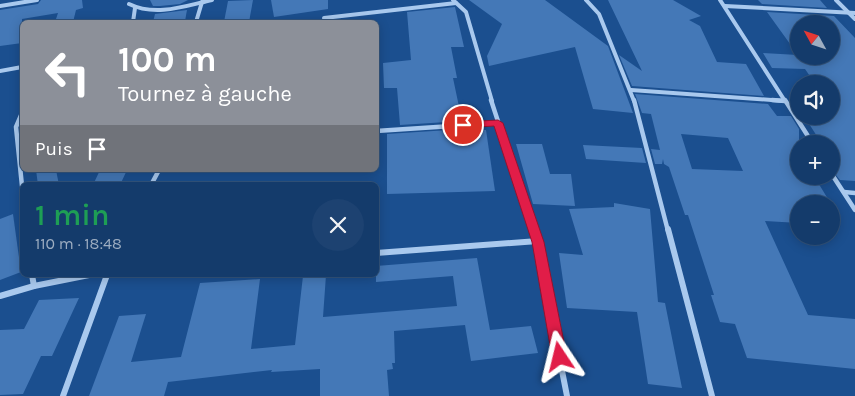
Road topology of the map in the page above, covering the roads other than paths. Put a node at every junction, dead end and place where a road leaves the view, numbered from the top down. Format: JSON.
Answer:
{"nodes":[{"id":1,"x":37,"y":0,"type":"edge"},
{"id":2,"x":213,"y":0,"type":"edge"},
{"id":3,"x":586,"y":0,"type":"edge"},
{"id":4,"x":720,"y":0,"type":"edge"},
{"id":5,"x":836,"y":0,"type":"edge"},
{"id":6,"x":455,"y":1,"type":"edge"},
{"id":7,"x":202,"y":2,"type":"junction"},
{"id":8,"x":129,"y":4,"type":"dead end"},
{"id":9,"x":0,"y":6,"type":"edge"},
{"id":10,"x":725,"y":6,"type":"junction"},
{"id":11,"x":135,"y":8,"type":"junction"},
{"id":12,"x":849,"y":12,"type":"junction"},
{"id":13,"x":855,"y":13,"type":"edge"},
{"id":14,"x":324,"y":18,"type":"dead end"},
{"id":15,"x":855,"y":19,"type":"edge"},
{"id":16,"x":132,"y":20,"type":"edge"},
{"id":17,"x":197,"y":20,"type":"edge"},
{"id":18,"x":20,"y":67,"type":"edge"},
{"id":19,"x":0,"y":71,"type":"edge"},
{"id":20,"x":631,"y":90,"type":"junction"},
{"id":21,"x":785,"y":101,"type":"junction"},
{"id":22,"x":20,"y":118,"type":"edge"},
{"id":23,"x":498,"y":123,"type":"junction"},
{"id":24,"x":379,"y":131,"type":"edge"},
{"id":25,"x":806,"y":135,"type":"edge"},
{"id":26,"x":20,"y":166,"type":"edge"},
{"id":27,"x":839,"y":185,"type":"edge"},
{"id":28,"x":844,"y":192,"type":"junction"},
{"id":29,"x":855,"y":193,"type":"edge"},
{"id":30,"x":855,"y":210,"type":"edge"},
{"id":31,"x":538,"y":242,"type":"junction"},
{"id":32,"x":379,"y":253,"type":"edge"},
{"id":33,"x":32,"y":277,"type":"edge"},
{"id":34,"x":79,"y":277,"type":"edge"},
{"id":35,"x":106,"y":277,"type":"edge"},
{"id":36,"x":34,"y":286,"type":"junction"},
{"id":37,"x":0,"y":296,"type":"edge"},
{"id":38,"x":63,"y":396,"type":"edge"},
{"id":39,"x":567,"y":396,"type":"edge"},
{"id":40,"x":712,"y":396,"type":"edge"}],
"edges":[{"from":1,"to":9,"type":"street"},
{"from":2,"to":7,"type":"street"},
{"from":3,"to":20,"type":"street"},
{"from":4,"to":10,"type":"street"},
{"from":5,"to":12,"type":"street"},
{"from":6,"to":14,"type":"street"},
{"from":6,"to":23,"type":"street"},
{"from":7,"to":11,"type":"street"},
{"from":7,"to":17,"type":"street"},
{"from":8,"to":11,"type":"street"},
{"from":10,"to":12,"type":"street"},
{"from":10,"to":21,"type":"street"},
{"from":11,"to":16,"type":"street"},
{"from":12,"to":13,"type":"street"},
{"from":12,"to":15,"type":"street"},
{"from":18,"to":19,"type":"street"},
{"from":20,"to":21,"type":"street"},
{"from":20,"to":40,"type":"street"},
{"from":21,"to":25,"type":"street"},
{"from":22,"to":26,"type":"street"},
{"from":23,"to":24,"type":"street"},
{"from":23,"to":31,"type":"street"},
{"from":27,"to":28,"type":"street"},
{"from":28,"to":29,"type":"street"},
{"from":28,"to":30,"type":"street"},
{"from":31,"to":32,"type":"street"},
{"from":31,"to":39,"type":"street"},
{"from":33,"to":36,"type":"street"},
{"from":34,"to":36,"type":"street"},
{"from":35,"to":38,"type":"street"},
{"from":36,"to":37,"type":"street"}]}
